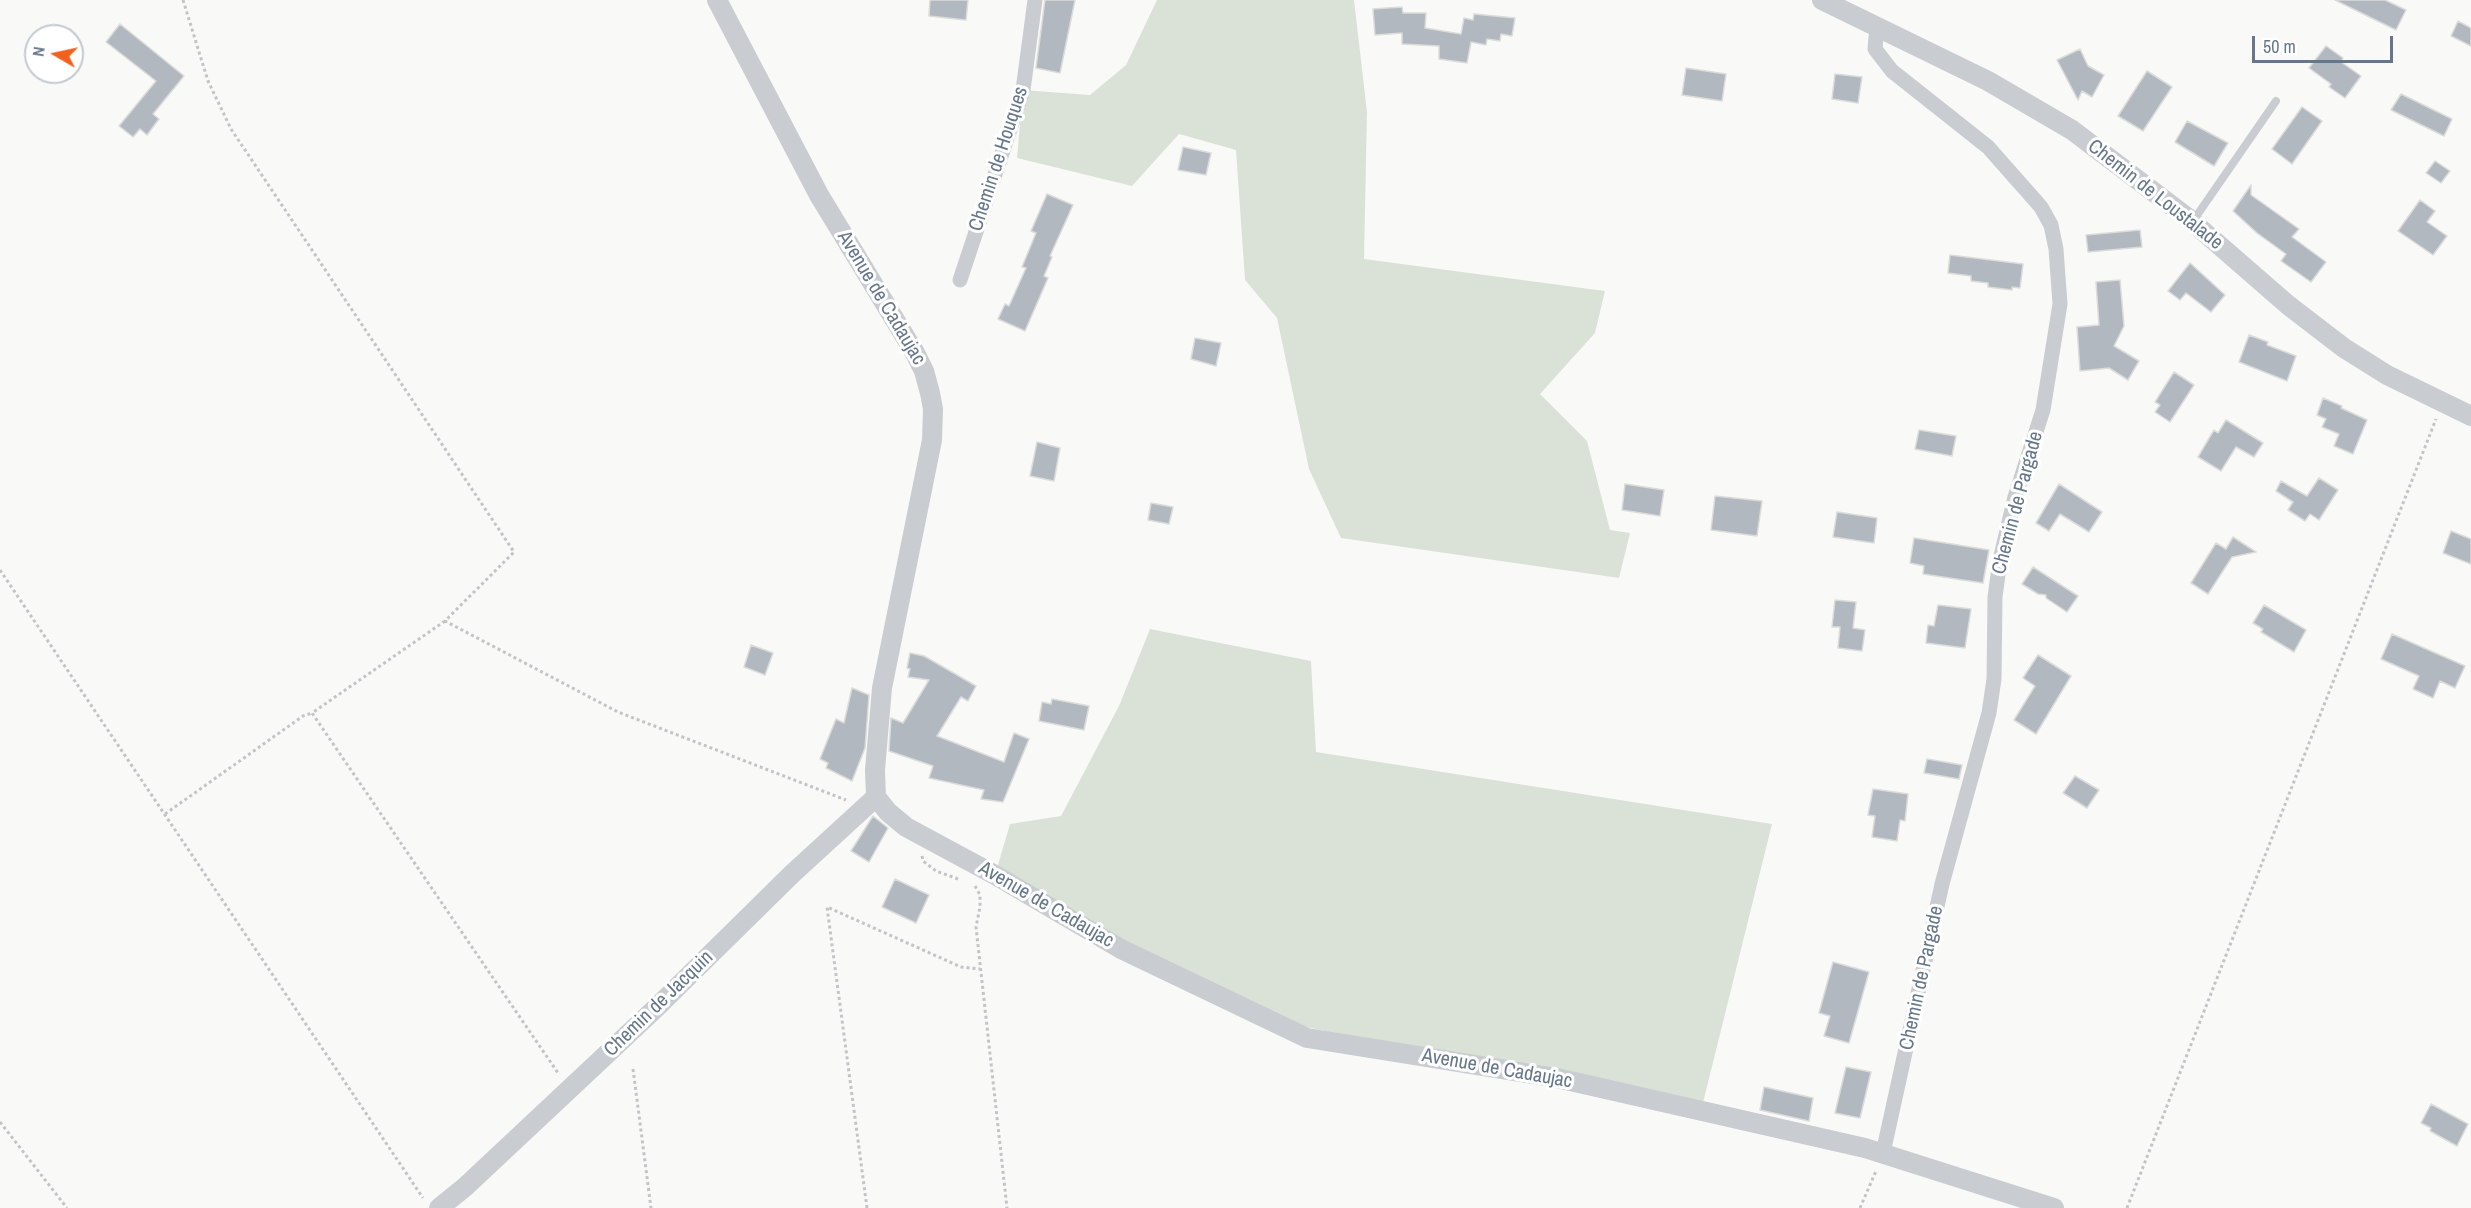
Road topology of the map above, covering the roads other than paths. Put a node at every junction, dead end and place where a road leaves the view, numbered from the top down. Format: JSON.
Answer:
{"nodes":[{"id":1,"x":717,"y":0,"type":"edge"},
{"id":2,"x":1035,"y":0,"type":"edge"},
{"id":3,"x":1822,"y":0,"type":"edge"},
{"id":4,"x":1880,"y":28,"type":"junction"},
{"id":5,"x":2276,"y":101,"type":"dead end"},
{"id":6,"x":2192,"y":222,"type":"junction"},
{"id":7,"x":960,"y":280,"type":"dead end"},
{"id":8,"x":2471,"y":416,"type":"edge"},
{"id":9,"x":873,"y":799,"type":"junction"},
{"id":10,"x":1883,"y":1153,"type":"junction"},
{"id":11,"x":432,"y":1205,"type":"edge"},
{"id":12,"x":2054,"y":1208,"type":"edge"}],
"edges":[{"from":1,"to":9,"type":"street","name":"Avenue de Cadaujac"},
{"from":2,"to":7,"type":"street","name":"Chemin de Houques"},
{"from":3,"to":4,"type":"street","name":"Chemin de Loustalade"},
{"from":4,"to":6,"type":"street","name":"Chemin de Loustalade"},
{"from":4,"to":10,"type":"street","name":"Chemin de Pargade"},
{"from":5,"to":6,"type":"lane"},
{"from":6,"to":8,"type":"street","name":"Chemin de Loustalade"},
{"from":9,"to":10,"type":"street","name":"Avenue de Cadaujac"},
{"from":9,"to":11,"type":"street","name":"Chemin de Jacquin"},
{"from":10,"to":12,"type":"street","name":"Avenue de Cadaujac"}]}
